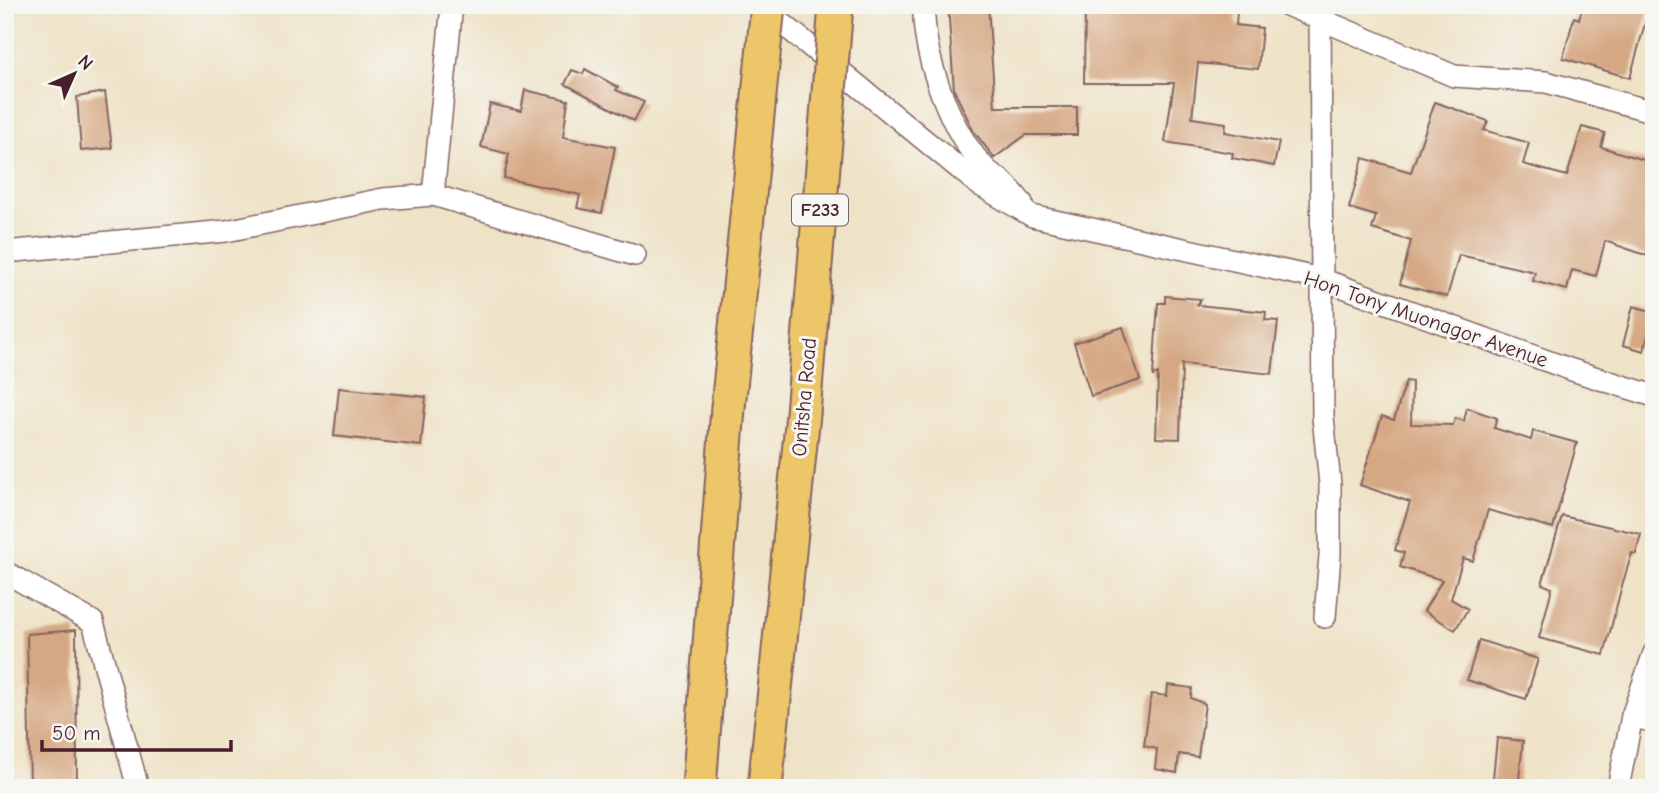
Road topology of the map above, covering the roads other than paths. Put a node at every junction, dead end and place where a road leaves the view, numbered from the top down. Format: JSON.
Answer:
{"nodes":[{"id":1,"x":452,"y":5,"type":"edge"},
{"id":2,"x":760,"y":5,"type":"edge"},
{"id":3,"x":768,"y":5,"type":"edge"},
{"id":4,"x":836,"y":5,"type":"edge"},
{"id":5,"x":924,"y":5,"type":"edge"},
{"id":6,"x":1287,"y":5,"type":"edge"},
{"id":7,"x":1320,"y":17,"type":"junction"},
{"id":8,"x":1654,"y":112,"type":"edge"},
{"id":9,"x":433,"y":195,"type":"junction"},
{"id":10,"x":1032,"y":216,"type":"junction"},
{"id":11,"x":5,"y":252,"type":"edge"},
{"id":12,"x":635,"y":255,"type":"dead end"},
{"id":13,"x":1321,"y":279,"type":"junction"},
{"id":14,"x":1654,"y":396,"type":"edge"},
{"id":15,"x":5,"y":572,"type":"edge"},
{"id":16,"x":1325,"y":617,"type":"dead end"},
{"id":17,"x":1654,"y":653,"type":"edge"},
{"id":18,"x":1632,"y":716,"type":"junction"},
{"id":19,"x":1654,"y":722,"type":"edge"},
{"id":20,"x":138,"y":788,"type":"edge"},
{"id":21,"x":699,"y":788,"type":"edge"},
{"id":22,"x":765,"y":788,"type":"edge"},
{"id":23,"x":1618,"y":788,"type":"edge"}],
"edges":[{"from":1,"to":9,"type":"street"},
{"from":2,"to":10,"type":"street","name":"Hon Tony Muonagor Avenue"},
{"from":3,"to":21,"type":"main road","bridge":true},
{"from":4,"to":22,"type":"main road","name":"Onitsha Road","number":"F233","bridge":true},
{"from":5,"to":10,"type":"street"},
{"from":6,"to":7,"type":"street"},
{"from":7,"to":8,"type":"street"},
{"from":7,"to":13,"type":"street"},
{"from":9,"to":11,"type":"street"},
{"from":9,"to":12,"type":"street"},
{"from":10,"to":13,"type":"street","name":"Hon Tony Muonagor Avenue"},
{"from":13,"to":14,"type":"street","name":"Hon Tony Muonagor Avenue"},
{"from":13,"to":16,"type":"street"},
{"from":15,"to":20,"type":"street"},
{"from":17,"to":18,"type":"street"},
{"from":18,"to":19,"type":"street"},
{"from":18,"to":23,"type":"street"}]}
